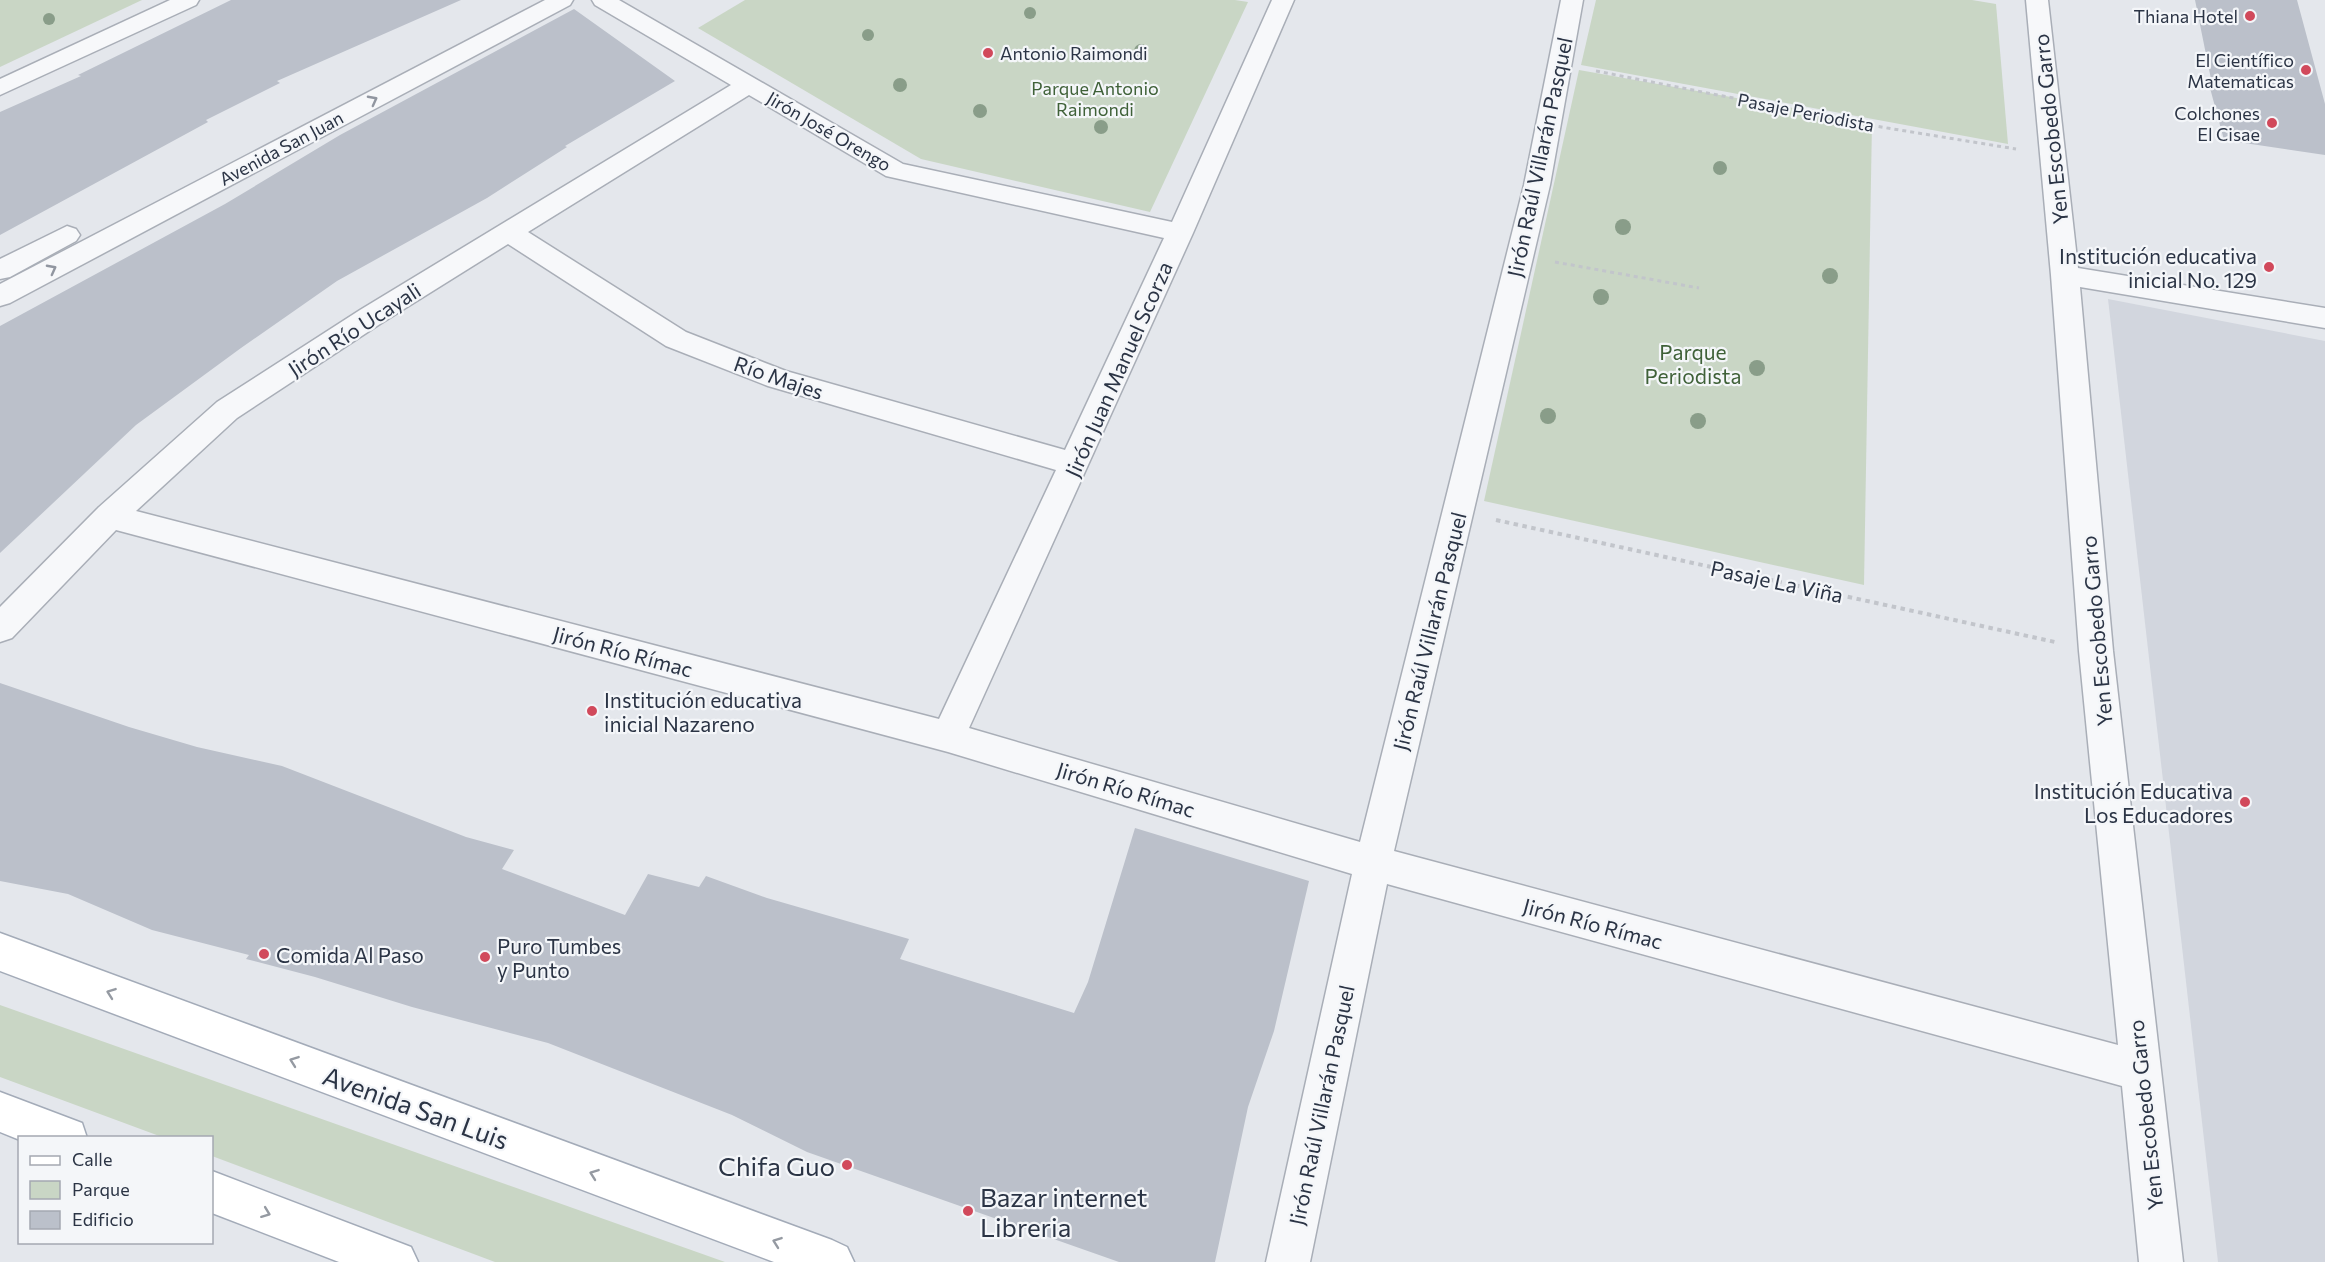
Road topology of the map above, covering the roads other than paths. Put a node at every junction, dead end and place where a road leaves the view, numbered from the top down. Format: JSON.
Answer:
{"nodes":[{"id":1,"x":188,"y":0,"type":"edge"},
{"id":2,"x":518,"y":0,"type":"edge"},
{"id":3,"x":562,"y":0,"type":"edge"},
{"id":4,"x":603,"y":0,"type":"edge"},
{"id":5,"x":1283,"y":0,"type":"edge"},
{"id":6,"x":1572,"y":0,"type":"edge"},
{"id":7,"x":2037,"y":0,"type":"edge"},
{"id":8,"x":750,"y":84,"type":"junction"},
{"id":9,"x":0,"y":88,"type":"edge"},
{"id":10,"x":508,"y":232,"type":"junction"},
{"id":11,"x":1180,"y":233,"type":"junction"},
{"id":12,"x":0,"y":270,"type":"edge"},
{"id":13,"x":2065,"y":275,"type":"junction"},
{"id":14,"x":0,"y":296,"type":"edge"},
{"id":15,"x":2325,"y":318,"type":"edge"},
{"id":16,"x":1075,"y":464,"type":"junction"},
{"id":17,"x":110,"y":516,"type":"junction"},
{"id":18,"x":0,"y":628,"type":"edge"},
{"id":19,"x":948,"y":737,"type":"junction"},
{"id":20,"x":1373,"y":863,"type":"junction"},
{"id":21,"x":0,"y":952,"type":"edge"},
{"id":22,"x":2140,"y":1071,"type":"junction"},
{"id":23,"x":0,"y":1112,"type":"edge"},
{"id":24,"x":65,"y":1136,"type":"edge"},
{"id":25,"x":213,"y":1192,"type":"edge"},
{"id":26,"x":396,"y":1262,"type":"edge"},
{"id":27,"x":832,"y":1262,"type":"edge"},
{"id":28,"x":1288,"y":1262,"type":"edge"},
{"id":29,"x":2162,"y":1262,"type":"edge"}],
"edges":[{"from":1,"to":9,"type":"street"},
{"from":2,"to":12,"type":"street","name":"Avenida San Juan"},
{"from":14,"to":3,"type":"street","name":"Avenida San Juan","one_way":true},
{"from":4,"to":8,"type":"street","name":"Jirón José Orengo"},
{"from":5,"to":11,"type":"street","name":"Jirón Juan Manuel Scorza"},
{"from":6,"to":20,"type":"street","name":"Jirón Raúl Villarán Pasquel"},
{"from":7,"to":13,"type":"street","name":"Yen Escobedo Garro"},
{"from":8,"to":10,"type":"street","name":"Jirón Río Ucayali"},
{"from":8,"to":11,"type":"street","name":"Jirón José Orengo"},
{"from":10,"to":16,"type":"street","name":"Río Majes"},
{"from":10,"to":17,"type":"street","name":"Jirón Río Ucayali"},
{"from":11,"to":16,"type":"street","name":"Jirón Juan Manuel Scorza"},
{"from":13,"to":15,"type":"street"},
{"from":13,"to":22,"type":"street","name":"Yen Escobedo Garro"},
{"from":16,"to":19,"type":"street","name":"Jirón Juan Manuel Scorza"},
{"from":17,"to":18,"type":"street","name":"Jirón Río Ucayali"},
{"from":17,"to":19,"type":"street","name":"Jirón Río Rímac"},
{"from":19,"to":20,"type":"street","name":"Jirón Río Rímac"},
{"from":20,"to":22,"type":"street","name":"Jirón Río Rímac"},
{"from":20,"to":28,"type":"street","name":"Jirón Raúl Villarán Pasquel"},
{"from":27,"to":21,"type":"main road","name":"Avenida San Luis","one_way":true},
{"from":22,"to":29,"type":"street","name":"Yen Escobedo Garro"},
{"from":23,"to":24,"type":"main road"},
{"from":25,"to":26,"type":"main road","one_way":true}]}
